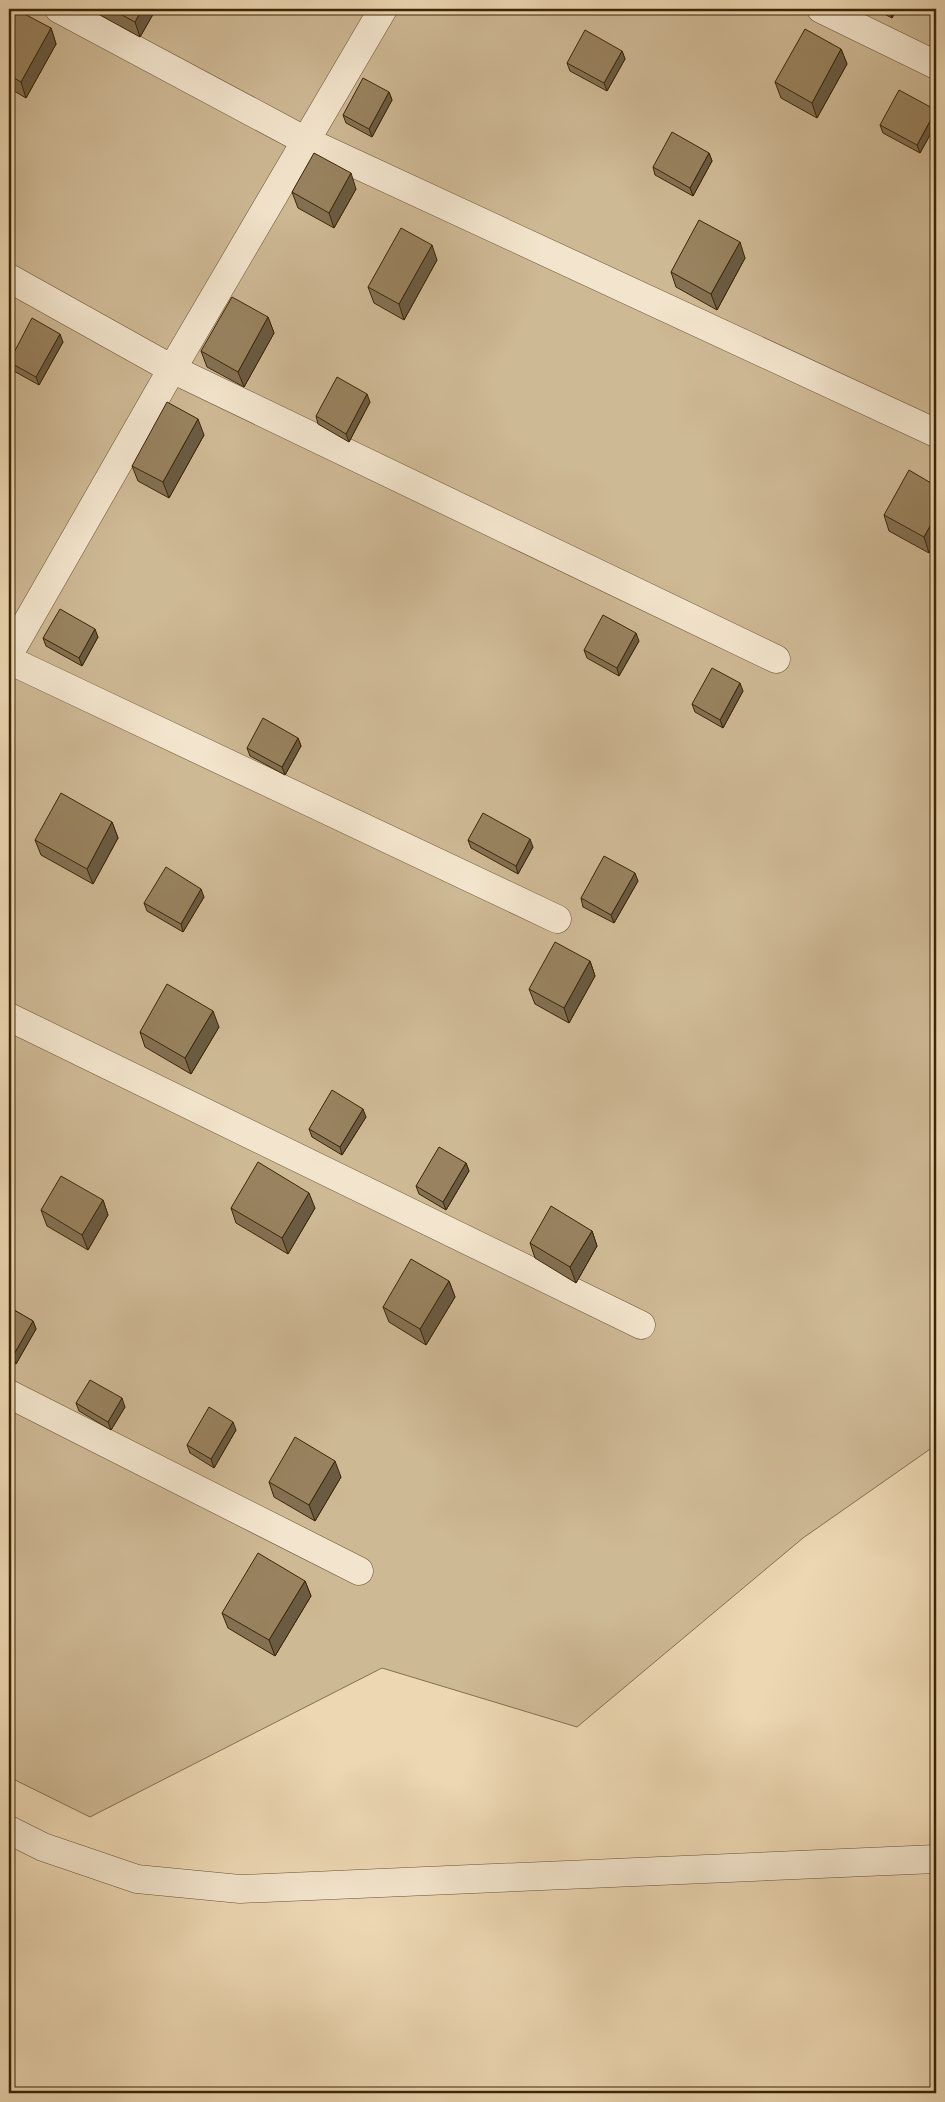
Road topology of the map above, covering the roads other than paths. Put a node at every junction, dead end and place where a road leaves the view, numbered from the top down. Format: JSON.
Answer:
{"nodes":[{"id":1,"x":59,"y":9,"type":"edge"},
{"id":2,"x":383,"y":9,"type":"edge"},
{"id":3,"x":821,"y":9,"type":"edge"},
{"id":4,"x":936,"y":65,"type":"edge"},
{"id":5,"x":306,"y":141,"type":"junction"},
{"id":6,"x":9,"y":278,"type":"edge"},
{"id":7,"x":172,"y":369,"type":"junction"},
{"id":8,"x":936,"y":433,"type":"edge"},
{"id":9,"x":9,"y":654,"type":"edge"},
{"id":10,"x":9,"y":660,"type":"edge"},
{"id":11,"x":776,"y":660,"type":"dead end"},
{"id":12,"x":557,"y":919,"type":"dead end"},
{"id":13,"x":9,"y":1017,"type":"edge"},
{"id":14,"x":641,"y":1325,"type":"dead end"},
{"id":15,"x":9,"y":1394,"type":"edge"},
{"id":16,"x":359,"y":1571,"type":"dead end"},
{"id":17,"x":9,"y":1830,"type":"edge"},
{"id":18,"x":936,"y":1859,"type":"edge"}],
"edges":[{"from":1,"to":5,"type":"street"},
{"from":2,"to":5,"type":"street"},
{"from":3,"to":4,"type":"street"},
{"from":5,"to":7,"type":"street"},
{"from":5,"to":8,"type":"street"},
{"from":6,"to":7,"type":"street"},
{"from":7,"to":9,"type":"street"},
{"from":7,"to":11,"type":"street"},
{"from":10,"to":12,"type":"street"},
{"from":13,"to":14,"type":"street"},
{"from":15,"to":16,"type":"street"},
{"from":17,"to":18,"type":"street"}]}
